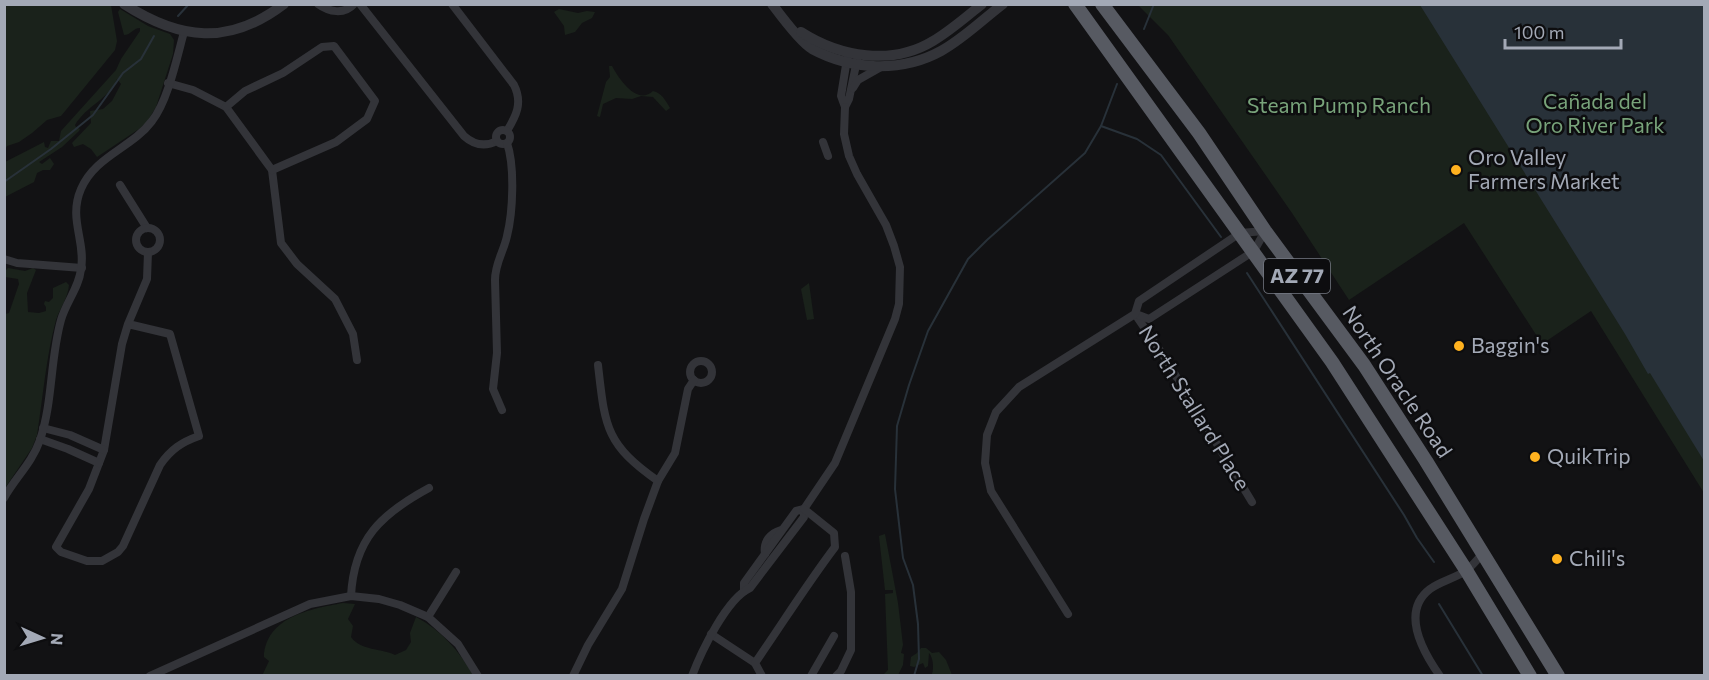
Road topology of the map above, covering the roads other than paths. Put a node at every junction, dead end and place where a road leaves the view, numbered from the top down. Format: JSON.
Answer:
{"nodes":[{"id":1,"x":124,"y":4,"type":"edge"},
{"id":2,"x":146,"y":4,"type":"edge"},
{"id":3,"x":284,"y":4,"type":"edge"},
{"id":4,"x":318,"y":4,"type":"edge"},
{"id":5,"x":354,"y":4,"type":"edge"},
{"id":6,"x":360,"y":4,"type":"edge"},
{"id":7,"x":452,"y":4,"type":"edge"},
{"id":8,"x":772,"y":4,"type":"edge"},
{"id":9,"x":982,"y":4,"type":"edge"},
{"id":10,"x":1003,"y":4,"type":"edge"},
{"id":11,"x":1075,"y":4,"type":"edge"},
{"id":12,"x":1102,"y":4,"type":"edge"},
{"id":13,"x":140,"y":15,"type":"junction"},
{"id":14,"x":184,"y":32,"type":"junction"},
{"id":15,"x":852,"y":58,"type":"junction"},
{"id":16,"x":881,"y":67,"type":"junction"},
{"id":17,"x":168,"y":83,"type":"junction"},
{"id":18,"x":851,"y":90,"type":"junction"},
{"id":19,"x":226,"y":107,"type":"junction"},
{"id":20,"x":845,"y":107,"type":"junction"},
{"id":21,"x":507,"y":131,"type":"junction"},
{"id":22,"x":497,"y":141,"type":"junction"},
{"id":23,"x":823,"y":142,"type":"dead end"},
{"id":24,"x":507,"y":143,"type":"junction"},
{"id":25,"x":828,"y":156,"type":"dead end"},
{"id":26,"x":272,"y":170,"type":"junction"},
{"id":27,"x":120,"y":185,"type":"dead end"},
{"id":28,"x":147,"y":228,"type":"junction"},
{"id":29,"x":1265,"y":231,"type":"junction"},
{"id":30,"x":1240,"y":232,"type":"junction"},
{"id":31,"x":1254,"y":251,"type":"junction"},
{"id":32,"x":148,"y":252,"type":"junction"},
{"id":33,"x":4,"y":259,"type":"edge"},
{"id":34,"x":82,"y":268,"type":"junction"},
{"id":35,"x":1135,"y":314,"type":"junction"},
{"id":36,"x":128,"y":324,"type":"junction"},
{"id":37,"x":357,"y":360,"type":"dead end"},
{"id":38,"x":598,"y":364,"type":"dead end"},
{"id":39,"x":694,"y":380,"type":"dead end"},
{"id":40,"x":502,"y":410,"type":"dead end"},
{"id":41,"x":43,"y":428,"type":"junction"},
{"id":42,"x":40,"y":439,"type":"junction"},
{"id":43,"x":104,"y":450,"type":"junction"},
{"id":44,"x":99,"y":463,"type":"junction"},
{"id":45,"x":658,"y":481,"type":"junction"},
{"id":46,"x":429,"y":488,"type":"dead end"},
{"id":47,"x":4,"y":498,"type":"edge"},
{"id":48,"x":1252,"y":502,"type":"dead end"},
{"id":49,"x":804,"y":509,"type":"junction"},
{"id":50,"x":1483,"y":553,"type":"junction"},
{"id":51,"x":845,"y":556,"type":"dead end"},
{"id":52,"x":1491,"y":566,"type":"junction"},
{"id":53,"x":1466,"y":570,"type":"junction"},
{"id":54,"x":456,"y":572,"type":"dead end"},
{"id":55,"x":744,"y":591,"type":"junction"},
{"id":56,"x":351,"y":596,"type":"junction"},
{"id":57,"x":1068,"y":614,"type":"dead end"},
{"id":58,"x":428,"y":617,"type":"junction"},
{"id":59,"x":711,"y":634,"type":"junction"},
{"id":60,"x":834,"y":636,"type":"dead end"},
{"id":61,"x":755,"y":663,"type":"junction"},
{"id":62,"x":150,"y":675,"type":"edge"},
{"id":63,"x":478,"y":675,"type":"edge"},
{"id":64,"x":573,"y":675,"type":"edge"},
{"id":65,"x":692,"y":675,"type":"edge"},
{"id":66,"x":762,"y":675,"type":"edge"},
{"id":67,"x":811,"y":675,"type":"edge"},
{"id":68,"x":836,"y":675,"type":"edge"},
{"id":69,"x":1440,"y":675,"type":"edge"},
{"id":70,"x":1530,"y":675,"type":"edge"},
{"id":71,"x":1558,"y":675,"type":"edge"}],
"edges":[{"from":1,"to":13,"type":"street"},
{"from":2,"to":13,"type":"street"},
{"from":3,"to":14,"type":"street"},
{"from":4,"to":5,"type":"street"},
{"from":6,"to":22,"type":"street"},
{"from":7,"to":21,"type":"street"},
{"from":8,"to":15,"type":"street"},
{"from":9,"to":15,"type":"street"},
{"from":10,"to":16,"type":"street"},
{"from":11,"to":30,"type":"highway","name":"North Oracle Road","number":"AZ 77"},
{"from":12,"to":29,"type":"highway","name":"North Oracle Road","number":"AZ 77"},
{"from":13,"to":14,"type":"street"},
{"from":14,"to":17,"type":"street"},
{"from":15,"to":16,"type":"street"},
{"from":15,"to":18,"type":"street"},
{"from":15,"to":20,"type":"street"},
{"from":16,"to":18,"type":"street"},
{"from":17,"to":19,"type":"street"},
{"from":17,"to":34,"type":"street"},
{"from":18,"to":20,"type":"street"},
{"from":19,"to":26,"type":"street"},
{"from":19,"to":26,"type":"street"},
{"from":20,"to":49,"type":"street"},
{"from":21,"to":22,"type":"street"},
{"from":21,"to":24,"type":"street"},
{"from":22,"to":24,"type":"street"},
{"from":23,"to":25,"type":"street"},
{"from":24,"to":40,"type":"street"},
{"from":26,"to":37,"type":"street"},
{"from":27,"to":28,"type":"street"},
{"from":28,"to":32,"type":"street"},
{"from":28,"to":32,"type":"street"},
{"from":29,"to":30,"type":"street"},
{"from":29,"to":31,"type":"street"},
{"from":29,"to":50,"type":"highway","name":"North Oracle Road","number":"AZ 77"},
{"from":30,"to":31,"type":"highway","name":"North Oracle Road","number":"AZ 77"},
{"from":30,"to":35,"type":"street"},
{"from":31,"to":35,"type":"street"},
{"from":31,"to":53,"type":"highway","name":"North Oracle Road","number":"AZ 77"},
{"from":32,"to":36,"type":"street"},
{"from":33,"to":34,"type":"street"},
{"from":34,"to":41,"type":"street"},
{"from":35,"to":48,"type":"street","name":"North Stallard Place"},
{"from":35,"to":57,"type":"street"},
{"from":36,"to":43,"type":"street"},
{"from":36,"to":44,"type":"street"},
{"from":38,"to":45,"type":"street"},
{"from":39,"to":45,"type":"street"},
{"from":41,"to":42,"type":"street"},
{"from":41,"to":43,"type":"street"},
{"from":42,"to":44,"type":"street"},
{"from":42,"to":47,"type":"street"},
{"from":43,"to":44,"type":"street"},
{"from":45,"to":64,"type":"street"},
{"from":46,"to":56,"type":"street"},
{"from":49,"to":55,"type":"street"},
{"from":49,"to":55,"type":"street"},
{"from":49,"to":61,"type":"street"},
{"from":50,"to":52,"type":"highway","name":"North Oracle Road","number":"AZ 77"},
{"from":50,"to":53,"type":"street"},
{"from":51,"to":68,"type":"street"},
{"from":52,"to":53,"type":"street"},
{"from":52,"to":71,"type":"highway","name":"North Oracle Road","number":"AZ 77"},
{"from":53,"to":69,"type":"street"},
{"from":53,"to":70,"type":"highway","name":"North Oracle Road","number":"AZ 77"},
{"from":54,"to":58,"type":"street"},
{"from":55,"to":59,"type":"street"},
{"from":56,"to":58,"type":"street"},
{"from":56,"to":62,"type":"street"},
{"from":58,"to":63,"type":"street"},
{"from":59,"to":61,"type":"street"},
{"from":59,"to":65,"type":"street"},
{"from":60,"to":67,"type":"street"},
{"from":61,"to":66,"type":"street"}]}
